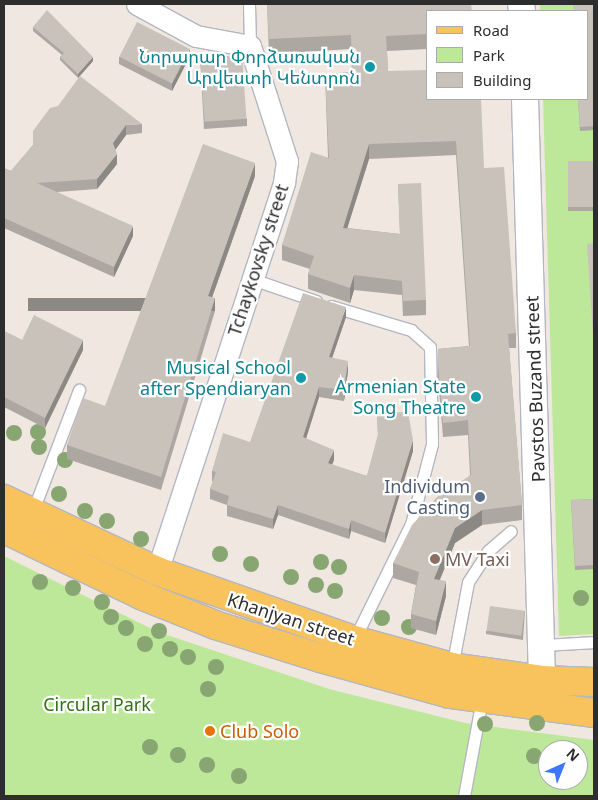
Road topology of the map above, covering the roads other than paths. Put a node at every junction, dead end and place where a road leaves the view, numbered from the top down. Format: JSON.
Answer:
{"nodes":[{"id":1,"x":137,"y":4,"type":"edge"},
{"id":2,"x":249,"y":4,"type":"edge"},
{"id":3,"x":250,"y":46,"type":"junction"},
{"id":4,"x":525,"y":100,"type":"edge"},
{"id":5,"x":252,"y":279,"type":"junction"},
{"id":6,"x":79,"y":390,"type":"dead end"},
{"id":7,"x":4,"y":499,"type":"edge"},
{"id":8,"x":32,"y":513,"type":"junction"},
{"id":9,"x":4,"y":528,"type":"edge"},
{"id":10,"x":511,"y":532,"type":"dead end"},
{"id":11,"x":157,"y":571,"type":"junction"},
{"id":12,"x":354,"y":640,"type":"junction"},
{"id":13,"x":594,"y":642,"type":"edge"},
{"id":14,"x":544,"y":645,"type":"junction"},
{"id":15,"x":452,"y":667,"type":"junction"},
{"id":16,"x":542,"y":680,"type":"junction"},
{"id":17,"x":594,"y":682,"type":"edge"},
{"id":18,"x":482,"y":699,"type":"junction"},
{"id":19,"x":594,"y":713,"type":"edge"},
{"id":20,"x":464,"y":796,"type":"edge"}],
"edges":[{"from":1,"to":3,"type":"street"},
{"from":2,"to":3,"type":"lane","name":"Tchaykovsky street"},
{"from":3,"to":5,"type":"street","name":"Tchaykovsky street"},
{"from":4,"to":14,"type":"street","name":"Pavstos Buzand street"},
{"from":5,"to":11,"type":"street","name":"Tchaykovsky street"},
{"from":5,"to":12,"type":"lane"},
{"from":6,"to":8,"type":"lane"},
{"from":7,"to":8,"type":"main road","name":"Khanjyan street"},
{"from":8,"to":11,"type":"main road","name":"Khanjyan street"},
{"from":9,"to":18,"type":"main road","name":"Khanjyan street"},
{"from":10,"to":15,"type":"lane"},
{"from":11,"to":12,"type":"main road","name":"Khanjyan street"},
{"from":12,"to":15,"type":"main road","name":"Khanjyan street"},
{"from":13,"to":14,"type":"lane"},
{"from":14,"to":16,"type":"street","name":"Pavstos Buzand street"},
{"from":15,"to":16,"type":"main road","name":"Khanjyan street"},
{"from":16,"to":17,"type":"main road","name":"Khanjyan street"},
{"from":18,"to":19,"type":"main road","name":"Khanjyan street"},
{"from":18,"to":20,"type":"lane"}]}
